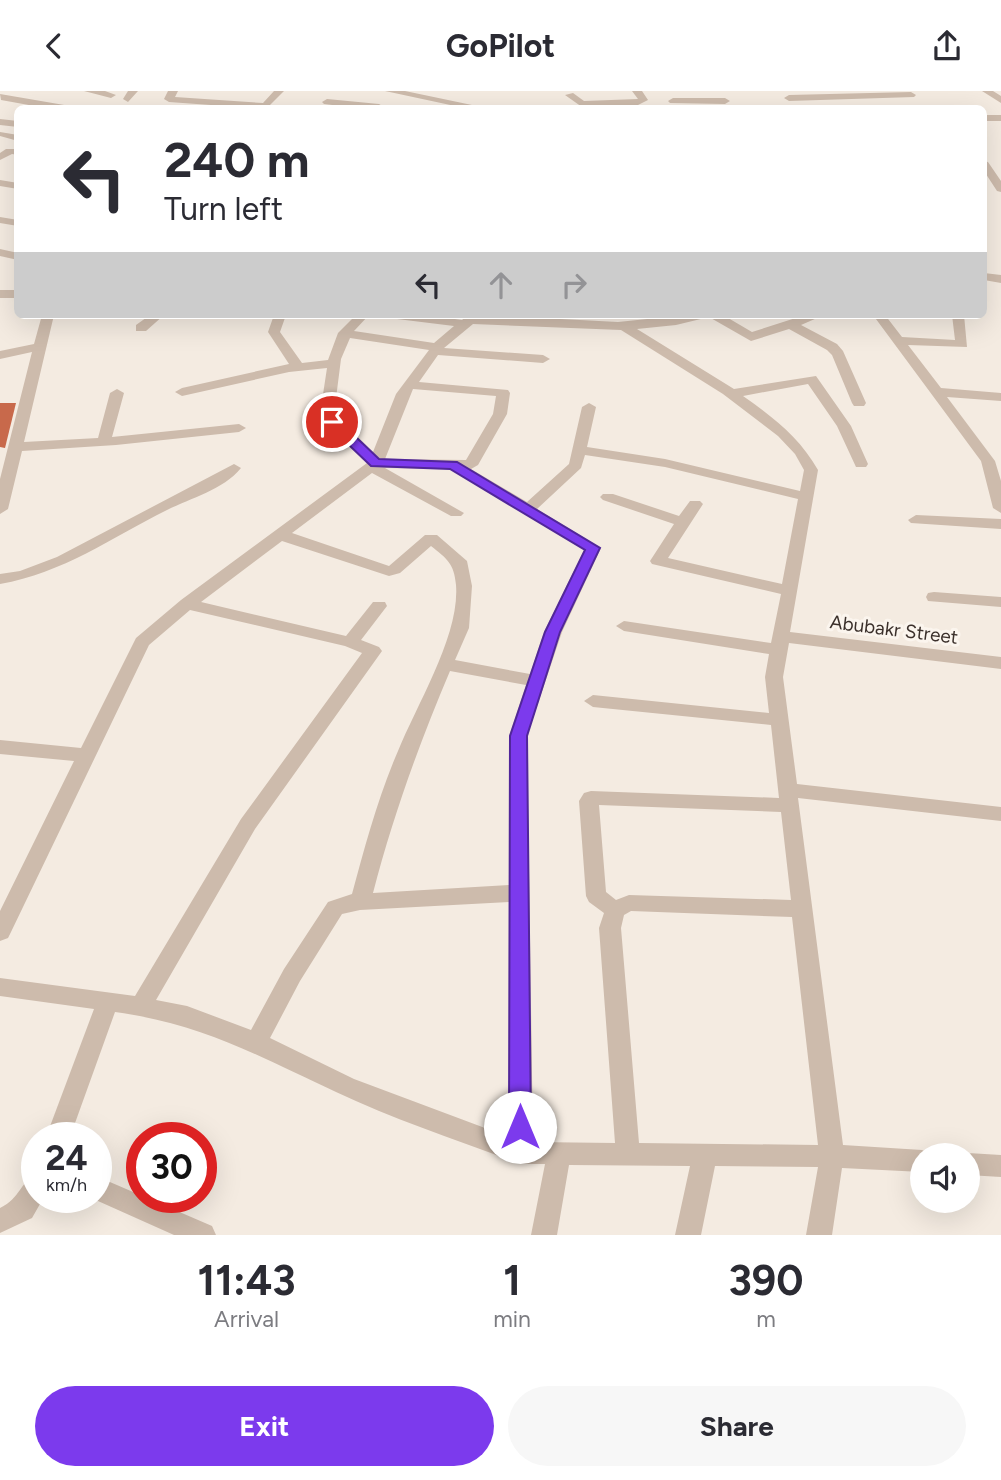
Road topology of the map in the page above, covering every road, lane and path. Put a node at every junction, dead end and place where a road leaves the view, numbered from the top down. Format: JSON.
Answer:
{"nodes":[{"id":1,"x":17,"y":91,"type":"edge"},
{"id":2,"x":89,"y":91,"type":"edge"},
{"id":3,"x":173,"y":91,"type":"edge"},
{"id":4,"x":279,"y":91,"type":"edge"},
{"id":5,"x":339,"y":91,"type":"edge"},
{"id":6,"x":389,"y":91,"type":"edge"},
{"id":7,"x":458,"y":91,"type":"edge"},
{"id":8,"x":637,"y":91,"type":"edge"},
{"id":9,"x":987,"y":91,"type":"edge"},
{"id":10,"x":112,"y":93,"type":"edge"},
{"id":11,"x":787,"y":94,"type":"edge"},
{"id":12,"x":570,"y":95,"type":"dead end"},
{"id":13,"x":911,"y":95,"type":"dead end"},
{"id":14,"x":1,"y":97,"type":"edge"},
{"id":15,"x":673,"y":100,"type":"edge"},
{"id":16,"x":1001,"y":100,"type":"edge"},
{"id":17,"x":725,"y":101,"type":"dead end"},
{"id":18,"x":46,"y":105,"type":"edge"},
{"id":19,"x":251,"y":105,"type":"edge"},
{"id":20,"x":266,"y":105,"type":"edge"},
{"id":21,"x":323,"y":105,"type":"edge"},
{"id":22,"x":442,"y":105,"type":"edge"},
{"id":23,"x":2,"y":134,"type":"dead end"},
{"id":24,"x":14,"y":137,"type":"edge"},
{"id":25,"x":987,"y":168,"type":"edge"},
{"id":26,"x":999,"y":186,"type":"edge"},
{"id":27,"x":47,"y":319,"type":"edge"},
{"id":28,"x":153,"y":319,"type":"edge"},
{"id":29,"x":279,"y":319,"type":"edge"},
{"id":30,"x":357,"y":319,"type":"edge"},
{"id":31,"x":688,"y":319,"type":"edge"},
{"id":32,"x":724,"y":319,"type":"edge"},
{"id":33,"x":806,"y":319,"type":"edge"},
{"id":34,"x":882,"y":319,"type":"edge"},
{"id":35,"x":959,"y":319,"type":"edge"},
{"id":36,"x":472,"y":320,"type":"edge"},
{"id":37,"x":790,"y":324,"type":"junction"},
{"id":38,"x":622,"y":325,"type":"junction"},
{"id":39,"x":141,"y":328,"type":"dead end"},
{"id":40,"x":344,"y":333,"type":"junction"},
{"id":41,"x":900,"y":341,"type":"junction"},
{"id":42,"x":0,"y":345,"type":"edge"},
{"id":43,"x":38,"y":347,"type":"junction"},
{"id":44,"x":437,"y":349,"type":"junction"},
{"id":45,"x":15,"y":352,"type":"junction"},
{"id":46,"x":0,"y":355,"type":"edge"},
{"id":47,"x":543,"y":359,"type":"dead end"},
{"id":48,"x":335,"y":363,"type":"junction"},
{"id":49,"x":298,"y":367,"type":"junction"},
{"id":50,"x":410,"y":385,"type":"junction"},
{"id":51,"x":182,"y":392,"type":"dead end"},
{"id":52,"x":117,"y":393,"type":"dead end"},
{"id":53,"x":938,"y":393,"type":"junction"},
{"id":54,"x":730,"y":394,"type":"junction"},
{"id":55,"x":1001,"y":397,"type":"edge"},
{"id":56,"x":859,"y":403,"type":"dead end"},
{"id":57,"x":589,"y":407,"type":"dead end"},
{"id":58,"x":239,"y":428,"type":"dead end"},
{"id":59,"x":104,"y":442,"type":"junction"},
{"id":60,"x":15,"y":447,"type":"junction"},
{"id":61,"x":580,"y":450,"type":"junction"},
{"id":62,"x":861,"y":464,"type":"dead end"},
{"id":63,"x":374,"y":465,"type":"junction"},
{"id":64,"x":452,"y":465,"type":"junction"},
{"id":65,"x":234,"y":468,"type":"dead end"},
{"id":66,"x":608,"y":497,"type":"dead end"},
{"id":67,"x":807,"y":497,"type":"junction"},
{"id":68,"x":695,"y":504,"type":"dead end"},
{"id":69,"x":1001,"y":508,"type":"edge"},
{"id":70,"x":0,"y":509,"type":"edge"},
{"id":71,"x":528,"y":509,"type":"junction"},
{"id":72,"x":456,"y":513,"type":"dead end"},
{"id":73,"x":916,"y":520,"type":"dead end"},
{"id":74,"x":682,"y":522,"type":"junction"},
{"id":75,"x":1001,"y":524,"type":"edge"},
{"id":76,"x":281,"y":534,"type":"junction"},
{"id":77,"x":0,"y":579,"type":"edge"},
{"id":78,"x":790,"y":591,"type":"junction"},
{"id":79,"x":934,"y":597,"type":"dead end"},
{"id":80,"x":1001,"y":602,"type":"edge"},
{"id":81,"x":187,"y":604,"type":"junction"},
{"id":82,"x":379,"y":605,"type":"dead end"},
{"id":83,"x":624,"y":626,"type":"dead end"},
{"id":84,"x":350,"y":642,"type":"junction"},
{"id":85,"x":780,"y":644,"type":"junction"},
{"id":86,"x":1001,"y":663,"type":"edge"},
{"id":87,"x":444,"y":664,"type":"junction"},
{"id":88,"x":535,"y":681,"type":"junction"},
{"id":89,"x":593,"y":701,"type":"dead end"},
{"id":90,"x":779,"y":720,"type":"junction"},
{"id":91,"x":0,"y":747,"type":"edge"},
{"id":92,"x":85,"y":755,"type":"junction"},
{"id":93,"x":788,"y":798,"type":"junction"},
{"id":94,"x":1001,"y":814,"type":"edge"},
{"id":95,"x":519,"y":893,"type":"junction"},
{"id":96,"x":360,"y":902,"type":"junction"},
{"id":97,"x":802,"y":909,"type":"junction"},
{"id":98,"x":615,"y":910,"type":"junction"},
{"id":99,"x":0,"y":932,"type":"edge"},
{"id":100,"x":0,"y":987,"type":"edge"},
{"id":101,"x":108,"y":1001,"type":"junction"},
{"id":102,"x":141,"y":1006,"type":"junction"},
{"id":103,"x":256,"y":1042,"type":"junction"},
{"id":104,"x":64,"y":1122,"type":"edge"},
{"id":105,"x":521,"y":1153,"type":"junction"},
{"id":106,"x":559,"y":1153,"type":"junction"},
{"id":107,"x":628,"y":1154,"type":"junction"},
{"id":108,"x":705,"y":1155,"type":"junction"},
{"id":109,"x":832,"y":1156,"type":"junction"},
{"id":110,"x":910,"y":1160,"type":"edge"},
{"id":111,"x":980,"y":1164,"type":"edge"},
{"id":112,"x":1001,"y":1165,"type":"edge"},
{"id":113,"x":112,"y":1195,"type":"edge"},
{"id":114,"x":21,"y":1211,"type":"edge"},
{"id":115,"x":0,"y":1221,"type":"edge"},
{"id":116,"x":203,"y":1235,"type":"edge"},
{"id":117,"x":544,"y":1235,"type":"edge"},
{"id":118,"x":688,"y":1235,"type":"edge"},
{"id":119,"x":819,"y":1235,"type":"edge"}],
"edges":[{"from":1,"to":14,"type":"street"},
{"from":2,"to":10,"type":"street"},
{"from":3,"to":19,"type":"street"},
{"from":4,"to":20,"type":"street"},
{"from":5,"to":21,"type":"street"},
{"from":6,"to":22,"type":"street"},
{"from":7,"to":22,"type":"street"},
{"from":8,"to":12,"type":"street"},
{"from":9,"to":16,"type":"street"},
{"from":11,"to":13,"type":"street"},
{"from":14,"to":18,"type":"street"},
{"from":15,"to":17,"type":"street"},
{"from":23,"to":24,"type":"street"},
{"from":25,"to":26,"type":"street"},
{"from":27,"to":43,"type":"street"},
{"from":28,"to":39,"type":"street"},
{"from":29,"to":49,"type":"street"},
{"from":30,"to":40,"type":"street"},
{"from":31,"to":38,"type":"street"},
{"from":32,"to":37,"type":"street"},
{"from":33,"to":37,"type":"street"},
{"from":34,"to":41,"type":"street"},
{"from":35,"to":41,"type":"street"},
{"from":36,"to":38,"type":"street"},
{"from":36,"to":44,"type":"street"},
{"from":37,"to":56,"type":"street"},
{"from":38,"to":54,"type":"street"},
{"from":40,"to":44,"type":"street"},
{"from":40,"to":48,"type":"street"},
{"from":41,"to":53,"type":"street"},
{"from":42,"to":45,"type":"street"},
{"from":43,"to":45,"type":"street"},
{"from":43,"to":60,"type":"street"},
{"from":44,"to":47,"type":"street"},
{"from":44,"to":50,"type":"street"},
{"from":45,"to":46,"type":"street"},
{"from":48,"to":49,"type":"street"},
{"from":48,"to":63,"type":"street"},
{"from":49,"to":51,"type":"street"},
{"from":50,"to":63,"type":"street"},
{"from":50,"to":64,"type":"street"},
{"from":52,"to":59,"type":"street"},
{"from":53,"to":55,"type":"street"},
{"from":53,"to":69,"type":"street"},
{"from":54,"to":62,"type":"street"},
{"from":54,"to":67,"type":"street"},
{"from":57,"to":61,"type":"street"},
{"from":58,"to":59,"type":"street"},
{"from":59,"to":60,"type":"street"},
{"from":60,"to":70,"type":"street"},
{"from":61,"to":67,"type":"street"},
{"from":61,"to":71,"type":"street"},
{"from":63,"to":64,"type":"street"},
{"from":63,"to":72,"type":"street"},
{"from":63,"to":76,"type":"street"},
{"from":64,"to":71,"type":"street"},
{"from":65,"to":77,"type":"street"},
{"from":66,"to":74,"type":"street"},
{"from":67,"to":78,"type":"street"},
{"from":68,"to":74,"type":"street"},
{"from":71,"to":88,"type":"street"},
{"from":73,"to":75,"type":"street"},
{"from":74,"to":78,"type":"street"},
{"from":76,"to":81,"type":"street"},
{"from":76,"to":87,"type":"street"},
{"from":78,"to":85,"type":"street"},
{"from":79,"to":80,"type":"street"},
{"from":81,"to":84,"type":"street"},
{"from":81,"to":92,"type":"street"},
{"from":82,"to":84,"type":"street"},
{"from":83,"to":85,"type":"street","name":"Abubakr Street"},
{"from":84,"to":102,"type":"street"},
{"from":85,"to":86,"type":"street","name":"Abubakr Street"},
{"from":85,"to":90,"type":"street"},
{"from":87,"to":88,"type":"street"},
{"from":87,"to":96,"type":"street"},
{"from":88,"to":95,"type":"street"},
{"from":89,"to":90,"type":"street"},
{"from":90,"to":93,"type":"street"},
{"from":91,"to":92,"type":"street"},
{"from":92,"to":99,"type":"street"},
{"from":93,"to":94,"type":"street"},
{"from":93,"to":97,"type":"street"},
{"from":93,"to":98,"type":"street"},
{"from":95,"to":96,"type":"street"},
{"from":95,"to":105,"type":"street"},
{"from":96,"to":103,"type":"street"},
{"from":97,"to":98,"type":"street"},
{"from":97,"to":109,"type":"street"},
{"from":98,"to":107,"type":"street"},
{"from":100,"to":101,"type":"street"},
{"from":101,"to":102,"type":"street"},
{"from":101,"to":104,"type":"street"},
{"from":102,"to":103,"type":"street"},
{"from":103,"to":105,"type":"street"},
{"from":105,"to":106,"type":"street"},
{"from":106,"to":107,"type":"street"},
{"from":106,"to":117,"type":"street"},
{"from":107,"to":108,"type":"street"},
{"from":108,"to":109,"type":"street"},
{"from":108,"to":118,"type":"street"},
{"from":109,"to":110,"type":"street"},
{"from":109,"to":119,"type":"street"},
{"from":111,"to":112,"type":"street"},
{"from":113,"to":116,"type":"street"},
{"from":114,"to":115,"type":"street"}]}
